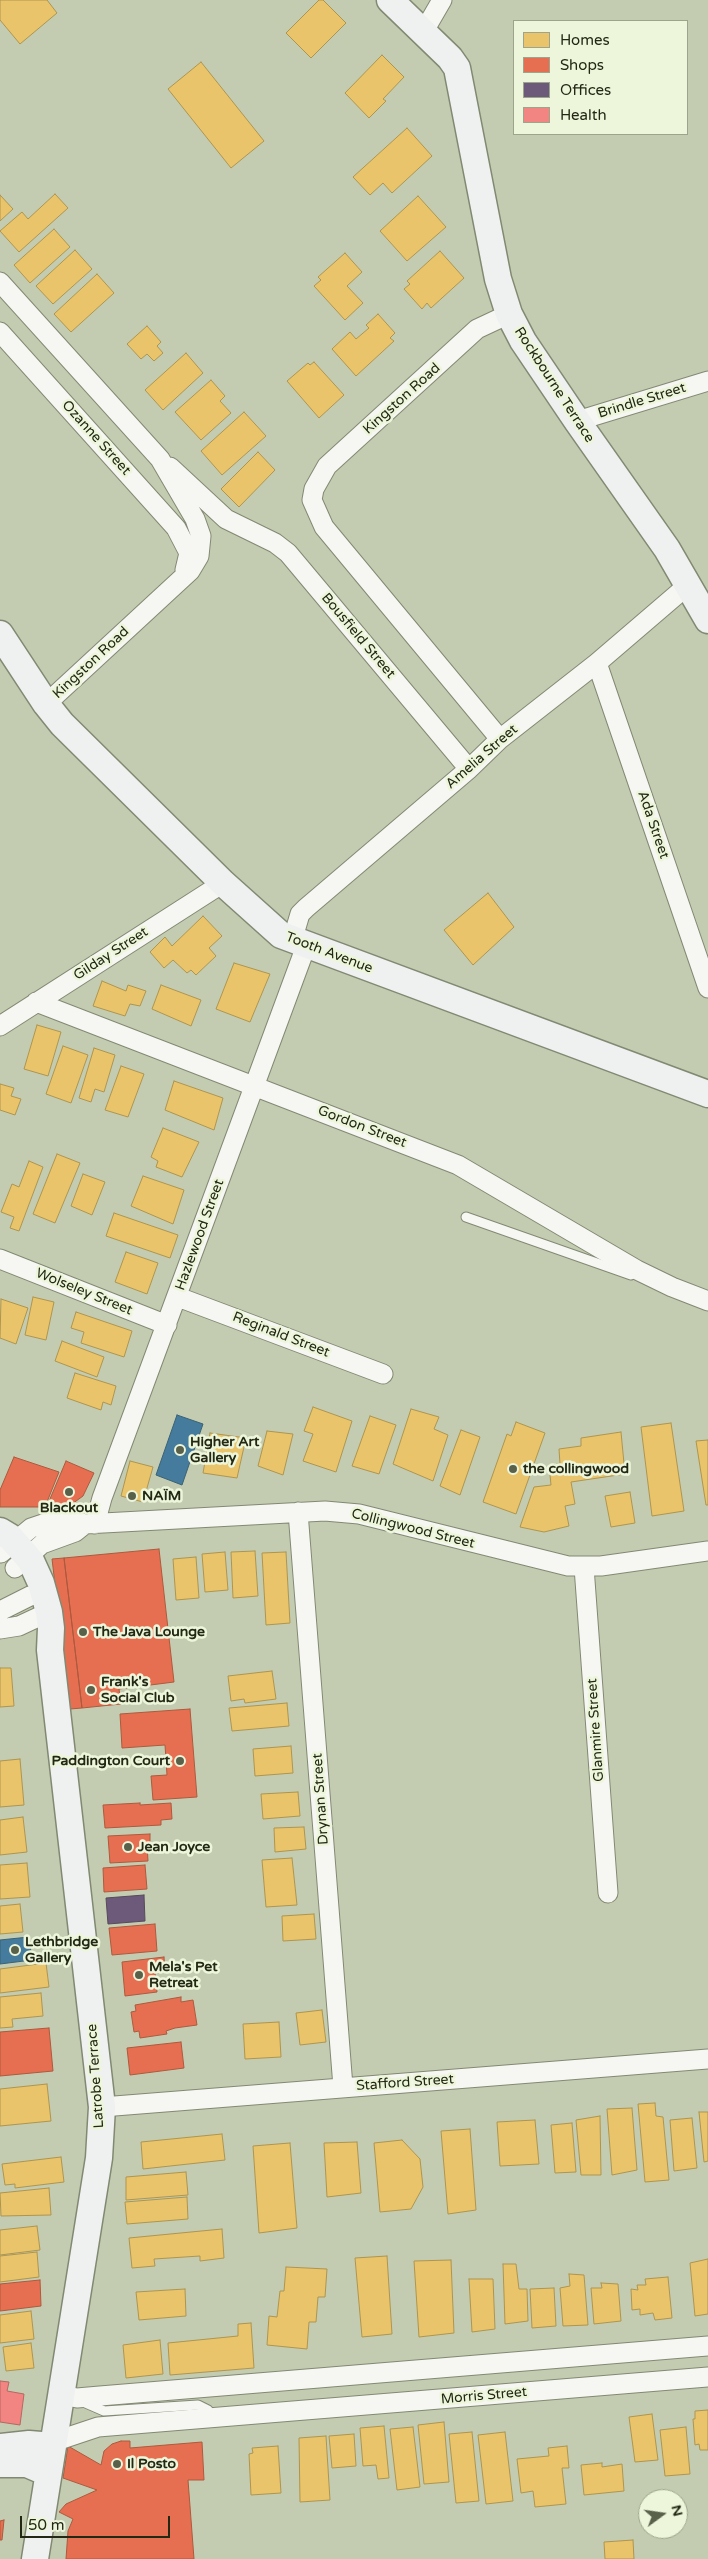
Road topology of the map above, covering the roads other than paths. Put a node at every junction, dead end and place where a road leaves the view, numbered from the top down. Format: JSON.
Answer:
{"nodes":[{"id":1,"x":390,"y":0,"type":"edge"},
{"id":2,"x":442,"y":0,"type":"edge"},
{"id":3,"x":424,"y":31,"type":"junction"},
{"id":4,"x":0,"y":282,"type":"edge"},
{"id":5,"x":509,"y":314,"type":"junction"},
{"id":6,"x":0,"y":332,"type":"edge"},
{"id":7,"x":708,"y":382,"type":"edge"},
{"id":8,"x":577,"y":421,"type":"junction"},
{"id":9,"x":160,"y":459,"type":"junction"},
{"id":10,"x":195,"y":544,"type":"junction"},
{"id":11,"x":688,"y":585,"type":"junction"},
{"id":12,"x":708,"y":620,"type":"edge"},
{"id":13,"x":0,"y":634,"type":"edge"},
{"id":14,"x":597,"y":663,"type":"junction"},
{"id":15,"x":46,"y":704,"type":"junction"},
{"id":16,"x":500,"y":739,"type":"junction"},
{"id":17,"x":469,"y":769,"type":"junction"},
{"id":18,"x":223,"y":882,"type":"junction"},
{"id":19,"x":299,"y":943,"type":"junction"},
{"id":20,"x":708,"y":988,"type":"edge"},
{"id":21,"x":36,"y":1002,"type":"junction"},
{"id":22,"x":0,"y":1026,"type":"edge"},
{"id":23,"x":255,"y":1085,"type":"junction"},
{"id":24,"x":708,"y":1094,"type":"edge"},
{"id":25,"x":466,"y":1217,"type":"dead end"},
{"id":26,"x":0,"y":1259,"type":"edge"},
{"id":27,"x":672,"y":1287,"type":"junction"},
{"id":28,"x":178,"y":1297,"type":"junction"},
{"id":29,"x":708,"y":1301,"type":"edge"},
{"id":30,"x":167,"y":1325,"type":"junction"},
{"id":31,"x":383,"y":1374,"type":"dead end"},
{"id":32,"x":298,"y":1512,"type":"junction"},
{"id":33,"x":90,"y":1524,"type":"junction"},
{"id":34,"x":9,"y":1550,"type":"edge"},
{"id":35,"x":708,"y":1551,"type":"edge"},
{"id":36,"x":584,"y":1567,"type":"junction"},
{"id":37,"x":40,"y":1605,"type":"junction"},
{"id":38,"x":0,"y":1625,"type":"edge"},
{"id":39,"x":608,"y":1893,"type":"dead end"},
{"id":40,"x":708,"y":2059,"type":"edge"},
{"id":41,"x":343,"y":2087,"type":"junction"},
{"id":42,"x":102,"y":2107,"type":"junction"},
{"id":43,"x":708,"y":2346,"type":"edge"},
{"id":44,"x":631,"y":2354,"type":"junction"},
{"id":45,"x":332,"y":2377,"type":"junction"},
{"id":46,"x":708,"y":2377,"type":"edge"},
{"id":47,"x":633,"y":2383,"type":"junction"},
{"id":48,"x":68,"y":2396,"type":"junction"},
{"id":49,"x":334,"y":2409,"type":"junction"},
{"id":50,"x":212,"y":2418,"type":"junction"},
{"id":51,"x":53,"y":2444,"type":"junction"},
{"id":52,"x":0,"y":2447,"type":"edge"},
{"id":53,"x":0,"y":2464,"type":"edge"},
{"id":54,"x":48,"y":2473,"type":"junction"},
{"id":55,"x":35,"y":2559,"type":"edge"}],
"edges":[{"from":1,"to":3,"type":"street","name":"Rockbourne Terrace"},
{"from":2,"to":3,"type":"street"},
{"from":3,"to":5,"type":"street","name":"Rockbourne Terrace"},
{"from":4,"to":9,"type":"street"},
{"from":5,"to":8,"type":"street","name":"Rockbourne Terrace"},
{"from":5,"to":16,"type":"street","name":"Kingston Road"},
{"from":6,"to":10,"type":"street","name":"Ozanne Street"},
{"from":7,"to":8,"type":"street","name":"Brindle Street"},
{"from":8,"to":11,"type":"street","name":"Rockbourne Terrace"},
{"from":9,"to":10,"type":"street"},
{"from":9,"to":17,"type":"street","name":"Bousfield Street"},
{"from":10,"to":15,"type":"street","name":"Kingston Road"},
{"from":11,"to":12,"type":"street","name":"Rockbourne Terrace"},
{"from":11,"to":14,"type":"street","name":"Amelia Street"},
{"from":13,"to":15,"type":"street","name":"Tooth Avenue"},
{"from":14,"to":16,"type":"street","name":"Amelia Street"},
{"from":14,"to":20,"type":"street","name":"Ada Street"},
{"from":15,"to":18,"type":"street","name":"Tooth Avenue"},
{"from":16,"to":17,"type":"street","name":"Amelia Street"},
{"from":17,"to":19,"type":"street","name":"Amelia Street"},
{"from":18,"to":19,"type":"street","name":"Tooth Avenue"},
{"from":18,"to":21,"type":"street","name":"Gilday Street"},
{"from":19,"to":23,"type":"street","name":"Hazlewood Street"},
{"from":19,"to":24,"type":"street","name":"Tooth Avenue"},
{"from":21,"to":22,"type":"street","name":"Gilday Street"},
{"from":21,"to":23,"type":"street","name":"Gordon Street"},
{"from":23,"to":27,"type":"street","name":"Gordon Street"},
{"from":23,"to":28,"type":"street","name":"Hazlewood Street"},
{"from":25,"to":27,"type":"lane","name":"Gordon Street"},
{"from":26,"to":30,"type":"street","name":"Wolseley Street"},
{"from":27,"to":29,"type":"street","name":"Gordon Street"},
{"from":28,"to":30,"type":"street","name":"Hazlewood Street"},
{"from":28,"to":31,"type":"street","name":"Reginald Street"},
{"from":30,"to":33,"type":"street","name":"Hazlewood Street"},
{"from":32,"to":33,"type":"street","name":"Collingwood Street"},
{"from":32,"to":36,"type":"street","name":"Collingwood Street"},
{"from":32,"to":41,"type":"street","name":"Drynan Street"},
{"from":33,"to":34,"type":"street","name":"Collingwood Street"},
{"from":34,"to":37,"type":"street","name":"Latrobe Terrace"},
{"from":35,"to":36,"type":"street","name":"Collingwood Street"},
{"from":36,"to":39,"type":"street","name":"Glanmire Street"},
{"from":37,"to":38,"type":"street"},
{"from":37,"to":42,"type":"street","name":"Latrobe Terrace"},
{"from":40,"to":41,"type":"street","name":"Stafford Street"},
{"from":41,"to":42,"type":"street","name":"Stafford Street"},
{"from":42,"to":48,"type":"street","name":"Latrobe Terrace"},
{"from":43,"to":44,"type":"street"},
{"from":44,"to":45,"type":"street"},
{"from":44,"to":47,"type":"street"},
{"from":45,"to":48,"type":"street"},
{"from":45,"to":49,"type":"street"},
{"from":46,"to":47,"type":"street","name":"Morris Street"},
{"from":47,"to":49,"type":"street","name":"Morris Street"},
{"from":48,"to":50,"type":"lane"},
{"from":48,"to":51,"type":"street","name":"Latrobe Terrace"},
{"from":49,"to":50,"type":"street","name":"Morris Street"},
{"from":50,"to":51,"type":"street","name":"Morris Street"},
{"from":51,"to":52,"type":"street"},
{"from":51,"to":54,"type":"street","name":"Latrobe Terrace"},
{"from":53,"to":54,"type":"street"},
{"from":54,"to":55,"type":"street","name":"Latrobe Terrace"}]}
